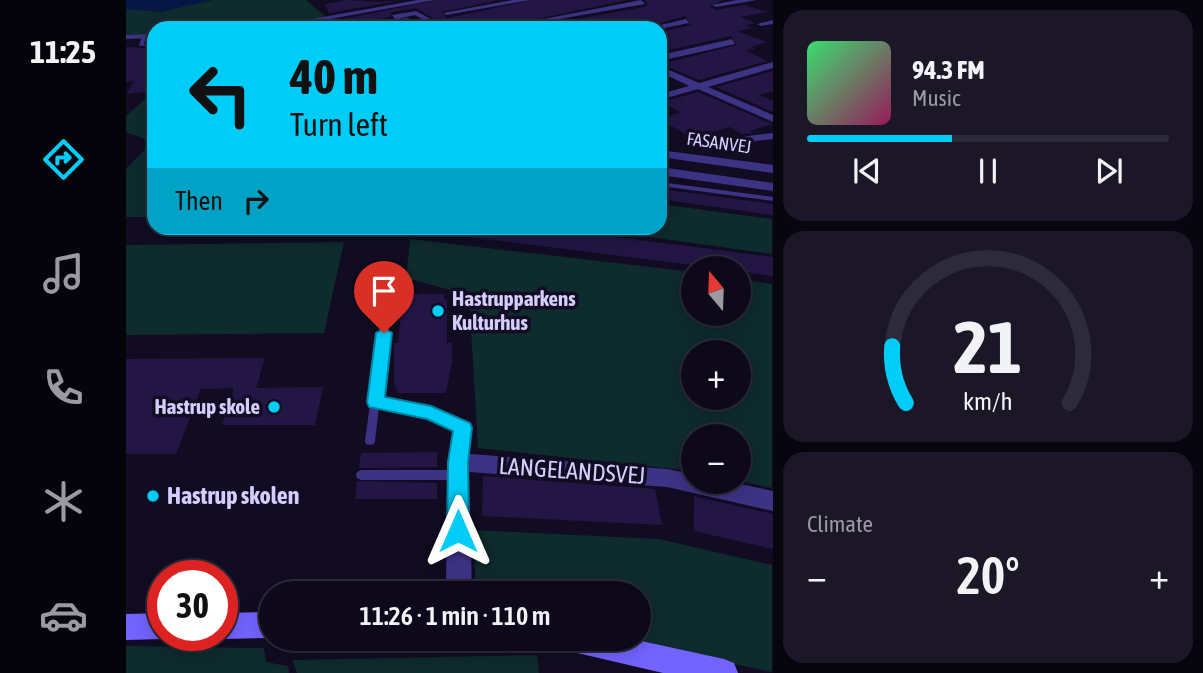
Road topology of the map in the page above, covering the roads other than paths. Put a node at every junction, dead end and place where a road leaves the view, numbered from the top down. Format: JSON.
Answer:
{"nodes":[{"id":1,"x":430,"y":0,"type":"edge"},
{"id":2,"x":526,"y":0,"type":"edge"},
{"id":3,"x":752,"y":0,"type":"edge"},
{"id":4,"x":507,"y":1,"type":"edge"},
{"id":5,"x":642,"y":2,"type":"dead end"},
{"id":6,"x":716,"y":5,"type":"dead end"},
{"id":7,"x":528,"y":11,"type":"dead end"},
{"id":8,"x":447,"y":13,"type":"dead end"},
{"id":9,"x":420,"y":15,"type":"junction"},
{"id":10,"x":537,"y":15,"type":"dead end"},
{"id":11,"x":385,"y":16,"type":"dead end"},
{"id":12,"x":307,"y":21,"type":"edge"},
{"id":13,"x":395,"y":21,"type":"edge"},
{"id":14,"x":431,"y":21,"type":"edge"},
{"id":15,"x":544,"y":21,"type":"edge"},
{"id":16,"x":560,"y":21,"type":"edge"},
{"id":17,"x":686,"y":21,"type":"dead end"},
{"id":18,"x":772,"y":22,"type":"edge"},
{"id":19,"x":761,"y":24,"type":"dead end"},
{"id":20,"x":667,"y":25,"type":"edge"},
{"id":21,"x":147,"y":36,"type":"edge"},
{"id":22,"x":126,"y":37,"type":"edge"},
{"id":23,"x":732,"y":41,"type":"dead end"},
{"id":24,"x":667,"y":56,"type":"edge"},
{"id":25,"x":772,"y":65,"type":"edge"},
{"id":26,"x":667,"y":72,"type":"edge"},
{"id":27,"x":699,"y":87,"type":"junction"},
{"id":28,"x":667,"y":95,"type":"edge"},
{"id":29,"x":772,"y":119,"type":"edge"},
{"id":30,"x":772,"y":136,"type":"edge"},
{"id":31,"x":715,"y":143,"type":"dead end"},
{"id":32,"x":667,"y":154,"type":"edge"},
{"id":33,"x":772,"y":169,"type":"edge"},
{"id":34,"x":667,"y":173,"type":"edge"},
{"id":35,"x":667,"y":185,"type":"edge"},
{"id":36,"x":772,"y":187,"type":"edge"},
{"id":37,"x":772,"y":199,"type":"edge"},
{"id":38,"x":389,"y":287,"type":"dead end"},
{"id":39,"x":376,"y":402,"type":"junction"},
{"id":40,"x":370,"y":441,"type":"dead end"},
{"id":41,"x":458,"y":469,"type":"junction"},
{"id":42,"x":361,"y":475,"type":"dead end"},
{"id":43,"x":772,"y":501,"type":"edge"},
{"id":44,"x":459,"y":581,"type":"edge"},
{"id":45,"x":238,"y":625,"type":"edge"},
{"id":46,"x":259,"y":625,"type":"edge"},
{"id":47,"x":126,"y":626,"type":"edge"},
{"id":48,"x":147,"y":626,"type":"edge"},
{"id":49,"x":626,"y":651,"type":"edge"},
{"id":50,"x":724,"y":673,"type":"edge"}],
"edges":[{"from":1,"to":12,"type":"street"},
{"from":2,"to":4,"type":"street"},
{"from":3,"to":6,"type":"street"},
{"from":4,"to":7,"type":"street"},
{"from":4,"to":8,"type":"street"},
{"from":5,"to":16,"type":"street"},
{"from":9,"to":11,"type":"street"},
{"from":9,"to":13,"type":"street"},
{"from":9,"to":14,"type":"street"},
{"from":10,"to":15,"type":"street"},
{"from":17,"to":20,"type":"street"},
{"from":18,"to":19,"type":"street"},
{"from":21,"to":22,"type":"street"},
{"from":23,"to":24,"type":"street"},
{"from":25,"to":27,"type":"street"},
{"from":26,"to":27,"type":"street"},
{"from":27,"to":28,"type":"street"},
{"from":27,"to":29,"type":"street"},
{"from":30,"to":31,"type":"street"},
{"from":32,"to":33,"type":"street","name":"FASANVEJ"},
{"from":34,"to":36,"type":"street","name":"FASANVEJ"},
{"from":35,"to":37,"type":"lane"},
{"from":38,"to":39,"type":"lane"},
{"from":39,"to":40,"type":"lane"},
{"from":39,"to":41,"type":"lane"},
{"from":41,"to":42,"type":"lane"},
{"from":41,"to":43,"type":"street","name":"LANGELANDSVEJ"},
{"from":41,"to":44,"type":"street"},
{"from":45,"to":46,"type":"street"},
{"from":47,"to":48,"type":"street"},
{"from":49,"to":50,"type":"street"}]}
